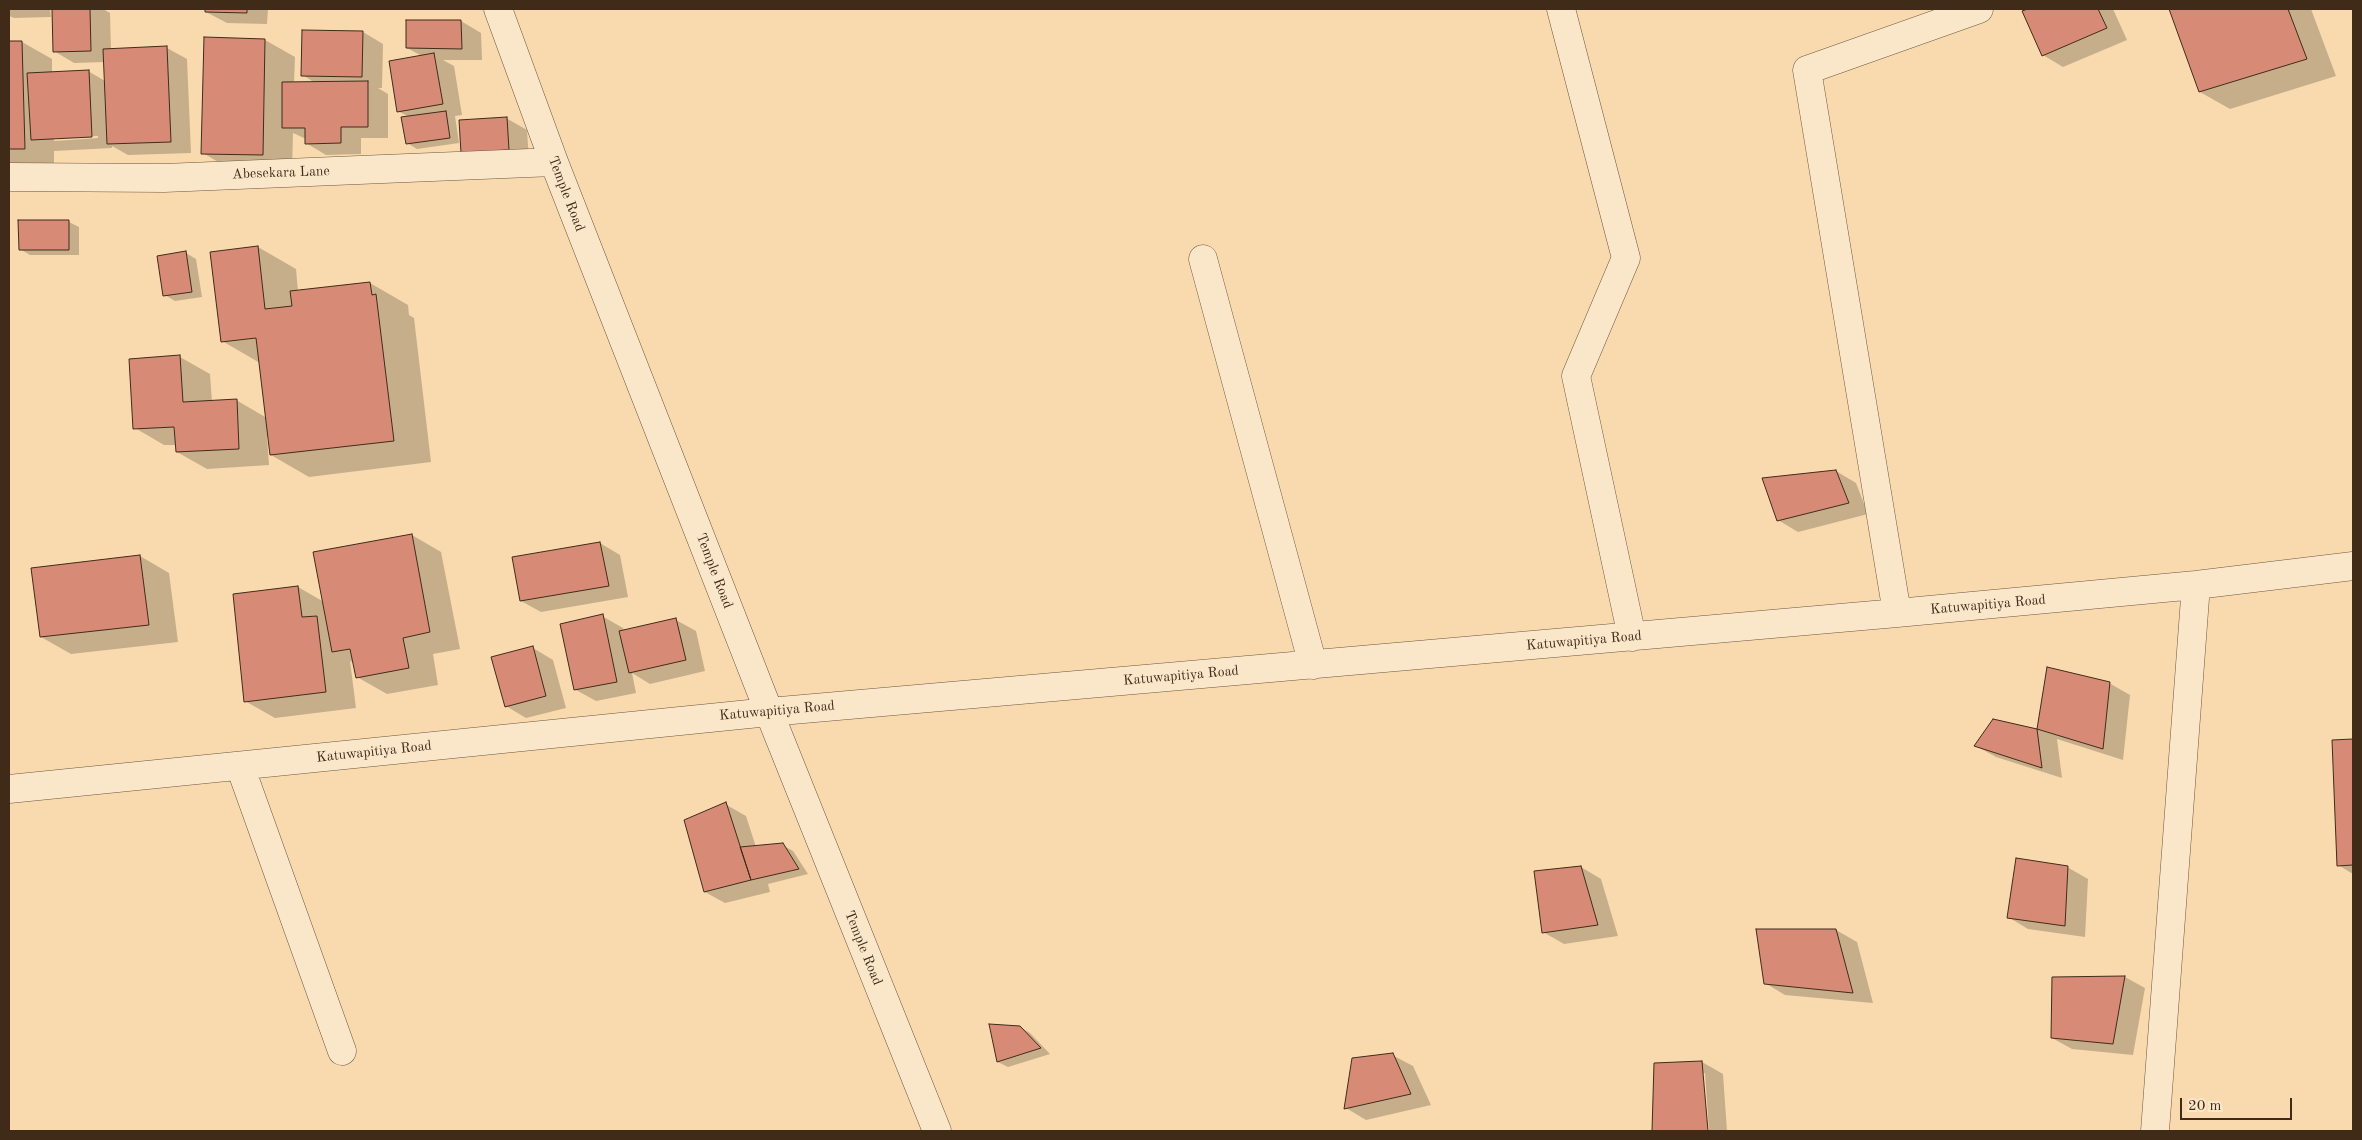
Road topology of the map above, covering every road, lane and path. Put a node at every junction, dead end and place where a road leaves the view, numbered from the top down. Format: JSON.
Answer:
{"nodes":[{"id":1,"x":498,"y":9,"type":"edge"},
{"id":2,"x":1561,"y":9,"type":"edge"},
{"id":3,"x":1979,"y":9,"type":"edge"},
{"id":4,"x":554,"y":162,"type":"junction"},
{"id":5,"x":9,"y":178,"type":"edge"},
{"id":6,"x":1203,"y":259,"type":"dead end"},
{"id":7,"x":2353,"y":566,"type":"edge"},
{"id":8,"x":2196,"y":585,"type":"junction"},
{"id":9,"x":1897,"y":613,"type":"junction"},
{"id":10,"x":1632,"y":637,"type":"junction"},
{"id":11,"x":1313,"y":665,"type":"junction"},
{"id":12,"x":769,"y":712,"type":"junction"},
{"id":13,"x":240,"y":766,"type":"junction"},
{"id":14,"x":9,"y":789,"type":"edge"},
{"id":15,"x":342,"y":1051,"type":"dead end"},
{"id":16,"x":937,"y":1131,"type":"edge"},
{"id":17,"x":2155,"y":1131,"type":"edge"}],
"edges":[{"from":1,"to":4,"type":"street","name":"Temple Road"},
{"from":2,"to":10,"type":"street"},
{"from":3,"to":9,"type":"street"},
{"from":4,"to":5,"type":"street","name":"Abesekara Lane"},
{"from":4,"to":12,"type":"street","name":"Temple Road"},
{"from":6,"to":11,"type":"street"},
{"from":7,"to":8,"type":"street","name":"Katuwapitiya Road"},
{"from":8,"to":9,"type":"street","name":"Katuwapitiya Road"},
{"from":8,"to":17,"type":"street"},
{"from":9,"to":10,"type":"street","name":"Katuwapitiya Road"},
{"from":10,"to":11,"type":"street","name":"Katuwapitiya Road"},
{"from":11,"to":12,"type":"street","name":"Katuwapitiya Road"},
{"from":12,"to":13,"type":"street","name":"Katuwapitiya Road"},
{"from":12,"to":16,"type":"street","name":"Temple Road"},
{"from":13,"to":14,"type":"street","name":"Katuwapitiya Road"},
{"from":13,"to":15,"type":"street"}]}
